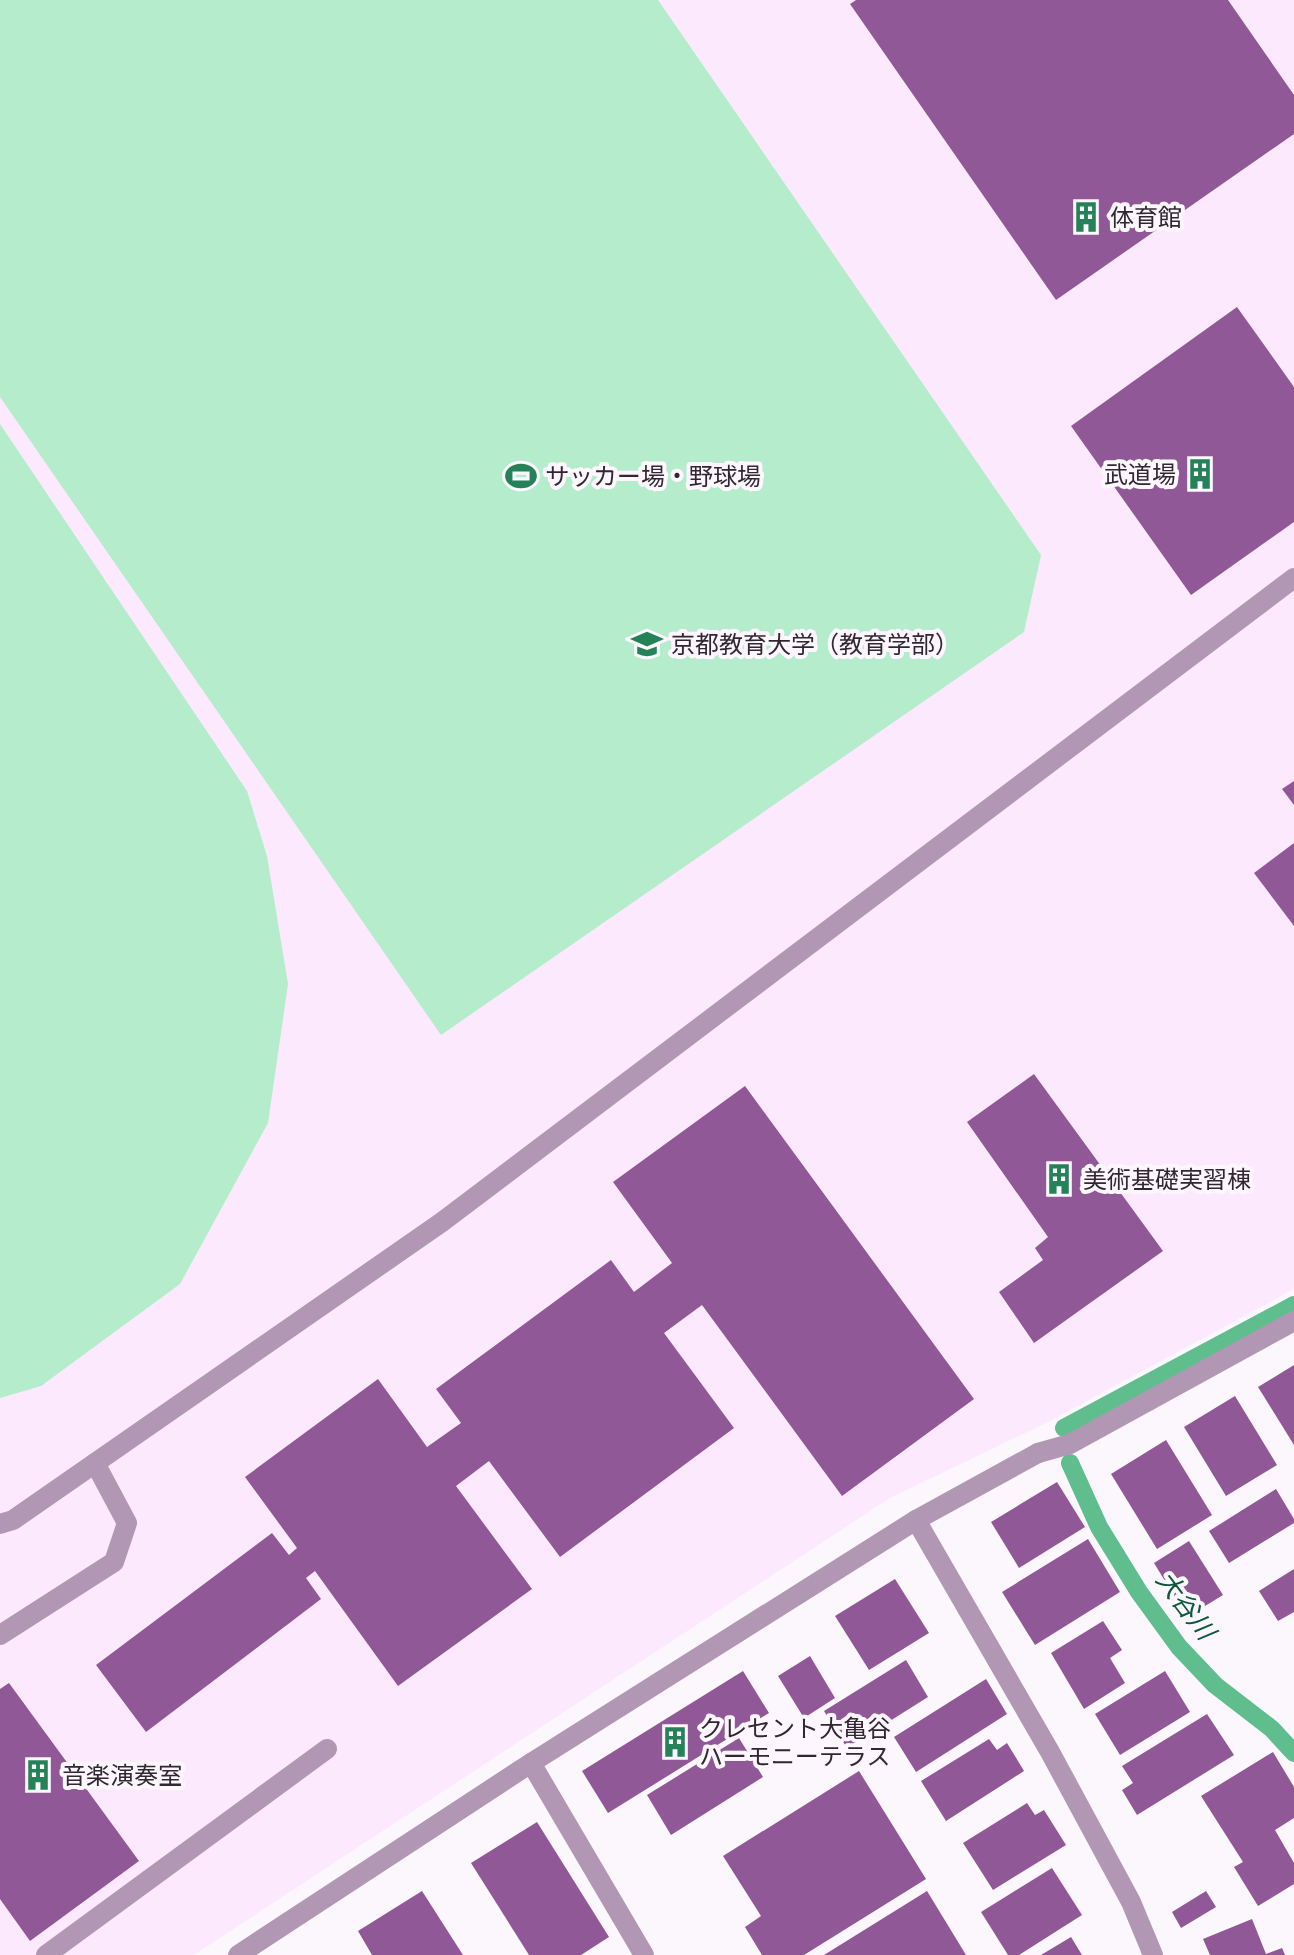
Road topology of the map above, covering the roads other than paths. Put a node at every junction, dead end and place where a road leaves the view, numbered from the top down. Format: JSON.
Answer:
{"nodes":[{"id":1,"x":1294,"y":578,"type":"edge"},
{"id":2,"x":1294,"y":1321,"type":"edge"},
{"id":3,"x":95,"y":1463,"type":"junction"},
{"id":4,"x":916,"y":1520,"type":"junction"},
{"id":5,"x":0,"y":1524,"type":"edge"},
{"id":6,"x":0,"y":1635,"type":"edge"},
{"id":7,"x":327,"y":1749,"type":"dead end"},
{"id":8,"x":531,"y":1763,"type":"junction"},
{"id":9,"x":46,"y":1955,"type":"edge"},
{"id":10,"x":238,"y":1955,"type":"edge"},
{"id":11,"x":644,"y":1955,"type":"edge"},
{"id":12,"x":1153,"y":1955,"type":"edge"}],
"edges":[{"from":1,"to":3,"type":"street"},
{"from":2,"to":4,"type":"street"},
{"from":3,"to":5,"type":"street"},
{"from":3,"to":6,"type":"street"},
{"from":4,"to":8,"type":"street"},
{"from":4,"to":12,"type":"street"},
{"from":7,"to":9,"type":"street"},
{"from":8,"to":10,"type":"street"},
{"from":8,"to":11,"type":"street"}]}
